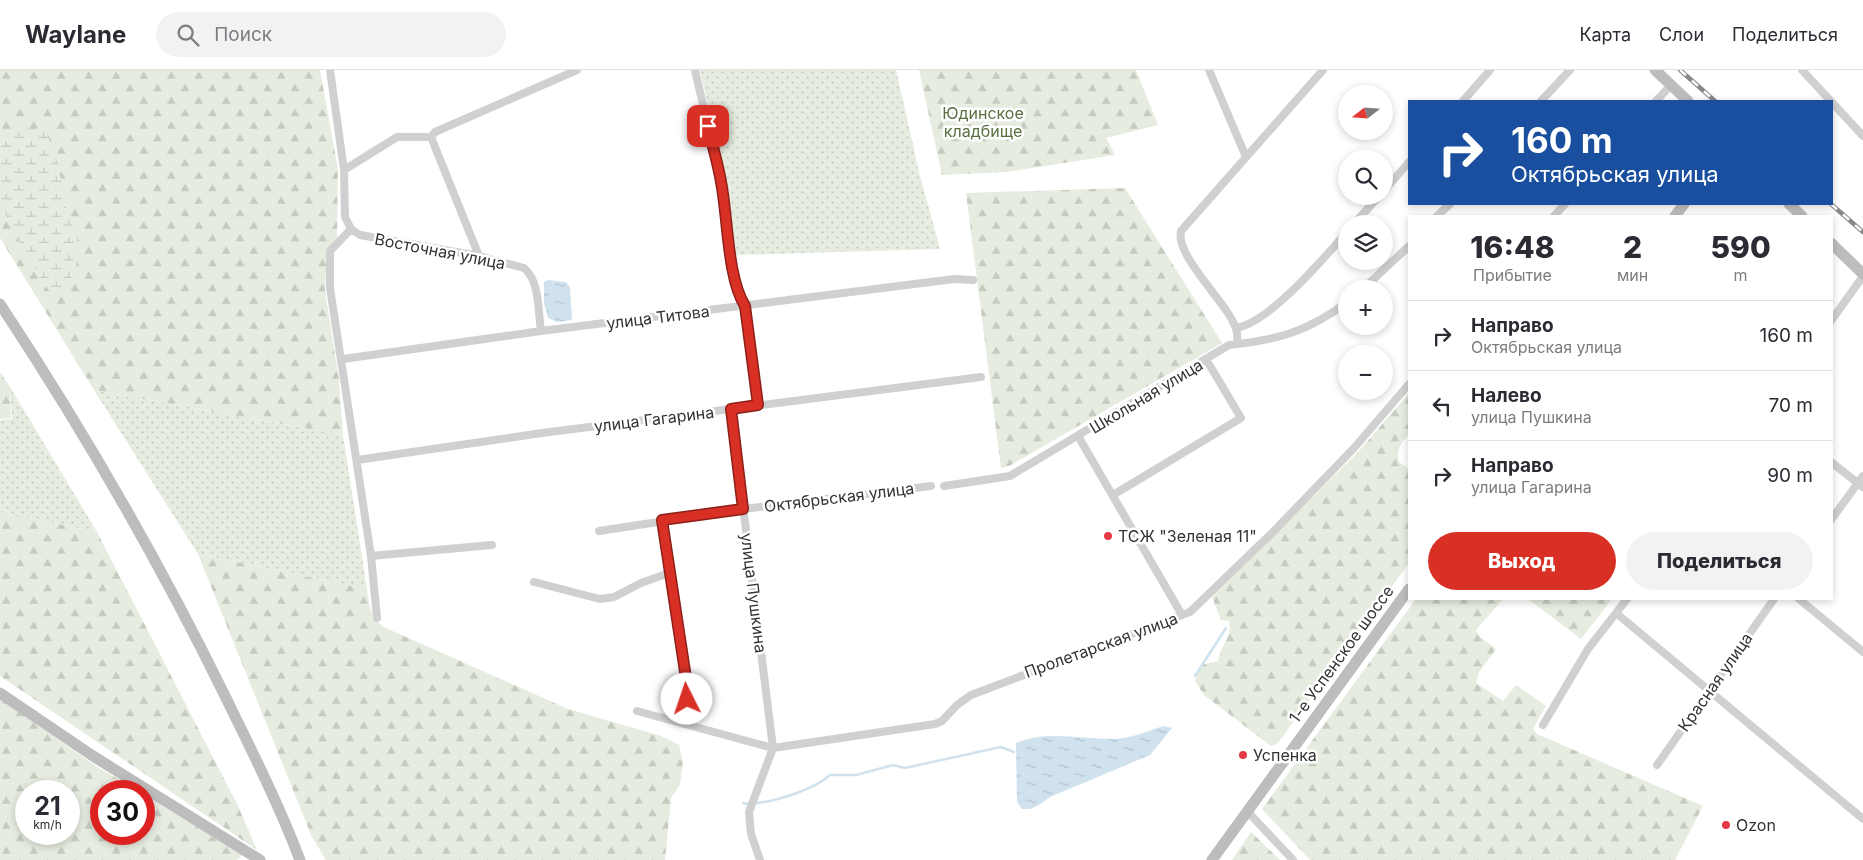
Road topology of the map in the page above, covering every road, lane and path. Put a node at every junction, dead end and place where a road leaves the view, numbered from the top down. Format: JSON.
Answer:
{"nodes":[{"id":1,"x":330,"y":70,"type":"edge"},
{"id":2,"x":578,"y":70,"type":"edge"},
{"id":3,"x":695,"y":70,"type":"edge"},
{"id":4,"x":1209,"y":70,"type":"edge"},
{"id":5,"x":1323,"y":70,"type":"edge"},
{"id":6,"x":1490,"y":70,"type":"edge"},
{"id":7,"x":1570,"y":70,"type":"edge"},
{"id":8,"x":1655,"y":70,"type":"edge"},
{"id":9,"x":1802,"y":70,"type":"edge"},
{"id":10,"x":1671,"y":85,"type":"junction"},
{"id":11,"x":1463,"y":100,"type":"edge"},
{"id":12,"x":1542,"y":100,"type":"edge"},
{"id":13,"x":1657,"y":100,"type":"edge"},
{"id":14,"x":1687,"y":100,"type":"edge"},
{"id":15,"x":1830,"y":100,"type":"edge"},
{"id":16,"x":1833,"y":104,"type":"edge"},
{"id":17,"x":1863,"y":136,"type":"edge"},
{"id":18,"x":431,"y":137,"type":"junction"},
{"id":19,"x":1246,"y":157,"type":"junction"},
{"id":20,"x":1408,"y":163,"type":"edge"},
{"id":21,"x":344,"y":170,"type":"junction"},
{"id":22,"x":1393,"y":181,"type":"edge"},
{"id":23,"x":1371,"y":205,"type":"edge"},
{"id":24,"x":1449,"y":205,"type":"edge"},
{"id":25,"x":1564,"y":205,"type":"edge"},
{"id":26,"x":1790,"y":205,"type":"edge"},
{"id":27,"x":1362,"y":215,"type":"edge"},
{"id":28,"x":1439,"y":215,"type":"edge"},
{"id":29,"x":1555,"y":215,"type":"edge"},
{"id":30,"x":1801,"y":215,"type":"edge"},
{"id":31,"x":351,"y":229,"type":"junction"},
{"id":32,"x":1338,"y":242,"type":"edge"},
{"id":33,"x":1833,"y":245,"type":"edge"},
{"id":34,"x":1408,"y":247,"type":"edge"},
{"id":35,"x":479,"y":256,"type":"junction"},
{"id":36,"x":1863,"y":275,"type":"edge"},
{"id":37,"x":973,"y":280,"type":"dead end"},
{"id":38,"x":1373,"y":280,"type":"edge"},
{"id":39,"x":0,"y":304,"type":"edge"},
{"id":40,"x":745,"y":306,"type":"junction"},
{"id":41,"x":1338,"y":309,"type":"edge"},
{"id":42,"x":1833,"y":318,"type":"edge"},
{"id":43,"x":1236,"y":328,"type":"junction"},
{"id":44,"x":541,"y":331,"type":"junction"},
{"id":45,"x":1237,"y":344,"type":"junction"},
{"id":46,"x":343,"y":359,"type":"junction"},
{"id":47,"x":1206,"y":360,"type":"junction"},
{"id":48,"x":981,"y":377,"type":"dead end"},
{"id":49,"x":1408,"y":385,"type":"edge"},
{"id":50,"x":758,"y":405,"type":"junction"},
{"id":51,"x":731,"y":409,"type":"junction"},
{"id":52,"x":1078,"y":436,"type":"junction"},
{"id":53,"x":357,"y":460,"type":"junction"},
{"id":54,"x":1833,"y":463,"type":"edge"},
{"id":55,"x":1861,"y":482,"type":"edge"},
{"id":56,"x":931,"y":486,"type":"dead end"},
{"id":57,"x":944,"y":486,"type":"dead end"},
{"id":58,"x":1113,"y":495,"type":"junction"},
{"id":59,"x":743,"y":509,"type":"junction"},
{"id":60,"x":1833,"y":517,"type":"edge"},
{"id":61,"x":662,"y":520,"type":"junction"},
{"id":62,"x":599,"y":531,"type":"dead end"},
{"id":63,"x":492,"y":545,"type":"dead end"},
{"id":64,"x":371,"y":556,"type":"junction"},
{"id":65,"x":669,"y":573,"type":"junction"},
{"id":66,"x":534,"y":582,"type":"dead end"},
{"id":67,"x":1408,"y":591,"type":"edge"},
{"id":68,"x":1626,"y":600,"type":"edge"},
{"id":69,"x":1773,"y":600,"type":"edge"},
{"id":70,"x":1800,"y":600,"type":"edge"},
{"id":71,"x":1616,"y":613,"type":"junction"},
{"id":72,"x":1182,"y":615,"type":"junction"},
{"id":73,"x":376,"y":618,"type":"dead end"},
{"id":74,"x":1863,"y":652,"type":"edge"},
{"id":75,"x":1708,"y":691,"type":"junction"},
{"id":76,"x":0,"y":692,"type":"edge"},
{"id":77,"x":637,"y":711,"type":"dead end"},
{"id":78,"x":684,"y":724,"type":"junction"},
{"id":79,"x":1543,"y":725,"type":"dead end"},
{"id":80,"x":773,"y":748,"type":"junction"},
{"id":81,"x":1657,"y":765,"type":"dead end"},
{"id":82,"x":1247,"y":811,"type":"junction"},
{"id":83,"x":1863,"y":819,"type":"edge"},
{"id":84,"x":260,"y":860,"type":"edge"},
{"id":85,"x":300,"y":860,"type":"edge"},
{"id":86,"x":760,"y":860,"type":"edge"},
{"id":87,"x":1212,"y":860,"type":"edge"},
{"id":88,"x":1293,"y":860,"type":"edge"}],
"edges":[{"from":1,"to":21,"type":"street"},
{"from":2,"to":18,"type":"street"},
{"from":3,"to":40,"type":"street"},
{"from":4,"to":19,"type":"street"},
{"from":5,"to":19,"type":"street"},
{"from":6,"to":11,"type":"street"},
{"from":7,"to":12,"type":"street"},
{"from":8,"to":10,"type":"main road"},
{"from":9,"to":15,"type":"street"},
{"from":10,"to":13,"type":"street"},
{"from":10,"to":14,"type":"main road"},
{"from":16,"to":17,"type":"street"},
{"from":18,"to":21,"type":"street"},
{"from":18,"to":35,"type":"street"},
{"from":19,"to":43,"type":"street"},
{"from":20,"to":22,"type":"street"},
{"from":21,"to":31,"type":"street"},
{"from":23,"to":27,"type":"street"},
{"from":24,"to":28,"type":"street"},
{"from":25,"to":29,"type":"street"},
{"from":26,"to":30,"type":"main road"},
{"from":31,"to":35,"type":"street","name":"Восточная улица"},
{"from":31,"to":46,"type":"street"},
{"from":32,"to":43,"type":"street"},
{"from":33,"to":36,"type":"main road"},
{"from":34,"to":38,"type":"street"},
{"from":35,"to":44,"type":"street","name":"Восточная улица"},
{"from":36,"to":42,"type":"street"},
{"from":37,"to":40,"type":"street","name":"улица Титова"},
{"from":39,"to":85,"type":"main road"},
{"from":40,"to":44,"type":"street","name":"улица Титова"},
{"from":40,"to":50,"type":"street"},
{"from":41,"to":45,"type":"street","name":"Школьная улица"},
{"from":43,"to":45,"type":"street"},
{"from":44,"to":46,"type":"street","name":"улица Титова"},
{"from":45,"to":47,"type":"street","name":"Школьная улица"},
{"from":46,"to":53,"type":"street"},
{"from":47,"to":52,"type":"street","name":"Школьная улица"},
{"from":47,"to":58,"type":"street"},
{"from":48,"to":50,"type":"street","name":"улица Гагарина"},
{"from":49,"to":72,"type":"street","name":"Пролетарская улица"},
{"from":50,"to":51,"type":"street","name":"улица Гагарина"},
{"from":51,"to":53,"type":"street","name":"улица Гагарина"},
{"from":51,"to":59,"type":"street","name":"улица Пушкина"},
{"from":52,"to":57,"type":"street","name":"Школьная улица"},
{"from":52,"to":58,"type":"street"},
{"from":53,"to":64,"type":"street"},
{"from":54,"to":55,"type":"street"},
{"from":55,"to":60,"type":"street"},
{"from":56,"to":59,"type":"street","name":"Октябрьская улица"},
{"from":58,"to":72,"type":"street"},
{"from":59,"to":61,"type":"street","name":"Октябрьская улица"},
{"from":59,"to":80,"type":"street","name":"улица Пушкина"},
{"from":61,"to":62,"type":"street","name":"Октябрьская улица"},
{"from":61,"to":65,"type":"street"},
{"from":63,"to":64,"type":"street"},
{"from":64,"to":73,"type":"street"},
{"from":65,"to":66,"type":"street"},
{"from":65,"to":78,"type":"street"},
{"from":67,"to":82,"type":"main road","name":"1-е Успенское шоссе"},
{"from":68,"to":71,"type":"street"},
{"from":69,"to":75,"type":"street","name":"Красная улица"},
{"from":70,"to":74,"type":"street"},
{"from":71,"to":75,"type":"street"},
{"from":71,"to":79,"type":"street"},
{"from":72,"to":80,"type":"street","name":"Пролетарская улица"},
{"from":75,"to":81,"type":"street","name":"Красная улица"},
{"from":75,"to":83,"type":"street"},
{"from":76,"to":84,"type":"main road"},
{"from":77,"to":78,"type":"street"},
{"from":78,"to":80,"type":"street"},
{"from":80,"to":86,"type":"street"},
{"from":82,"to":87,"type":"main road","name":"1-е Успенское шоссе"},
{"from":82,"to":88,"type":"street"}]}
